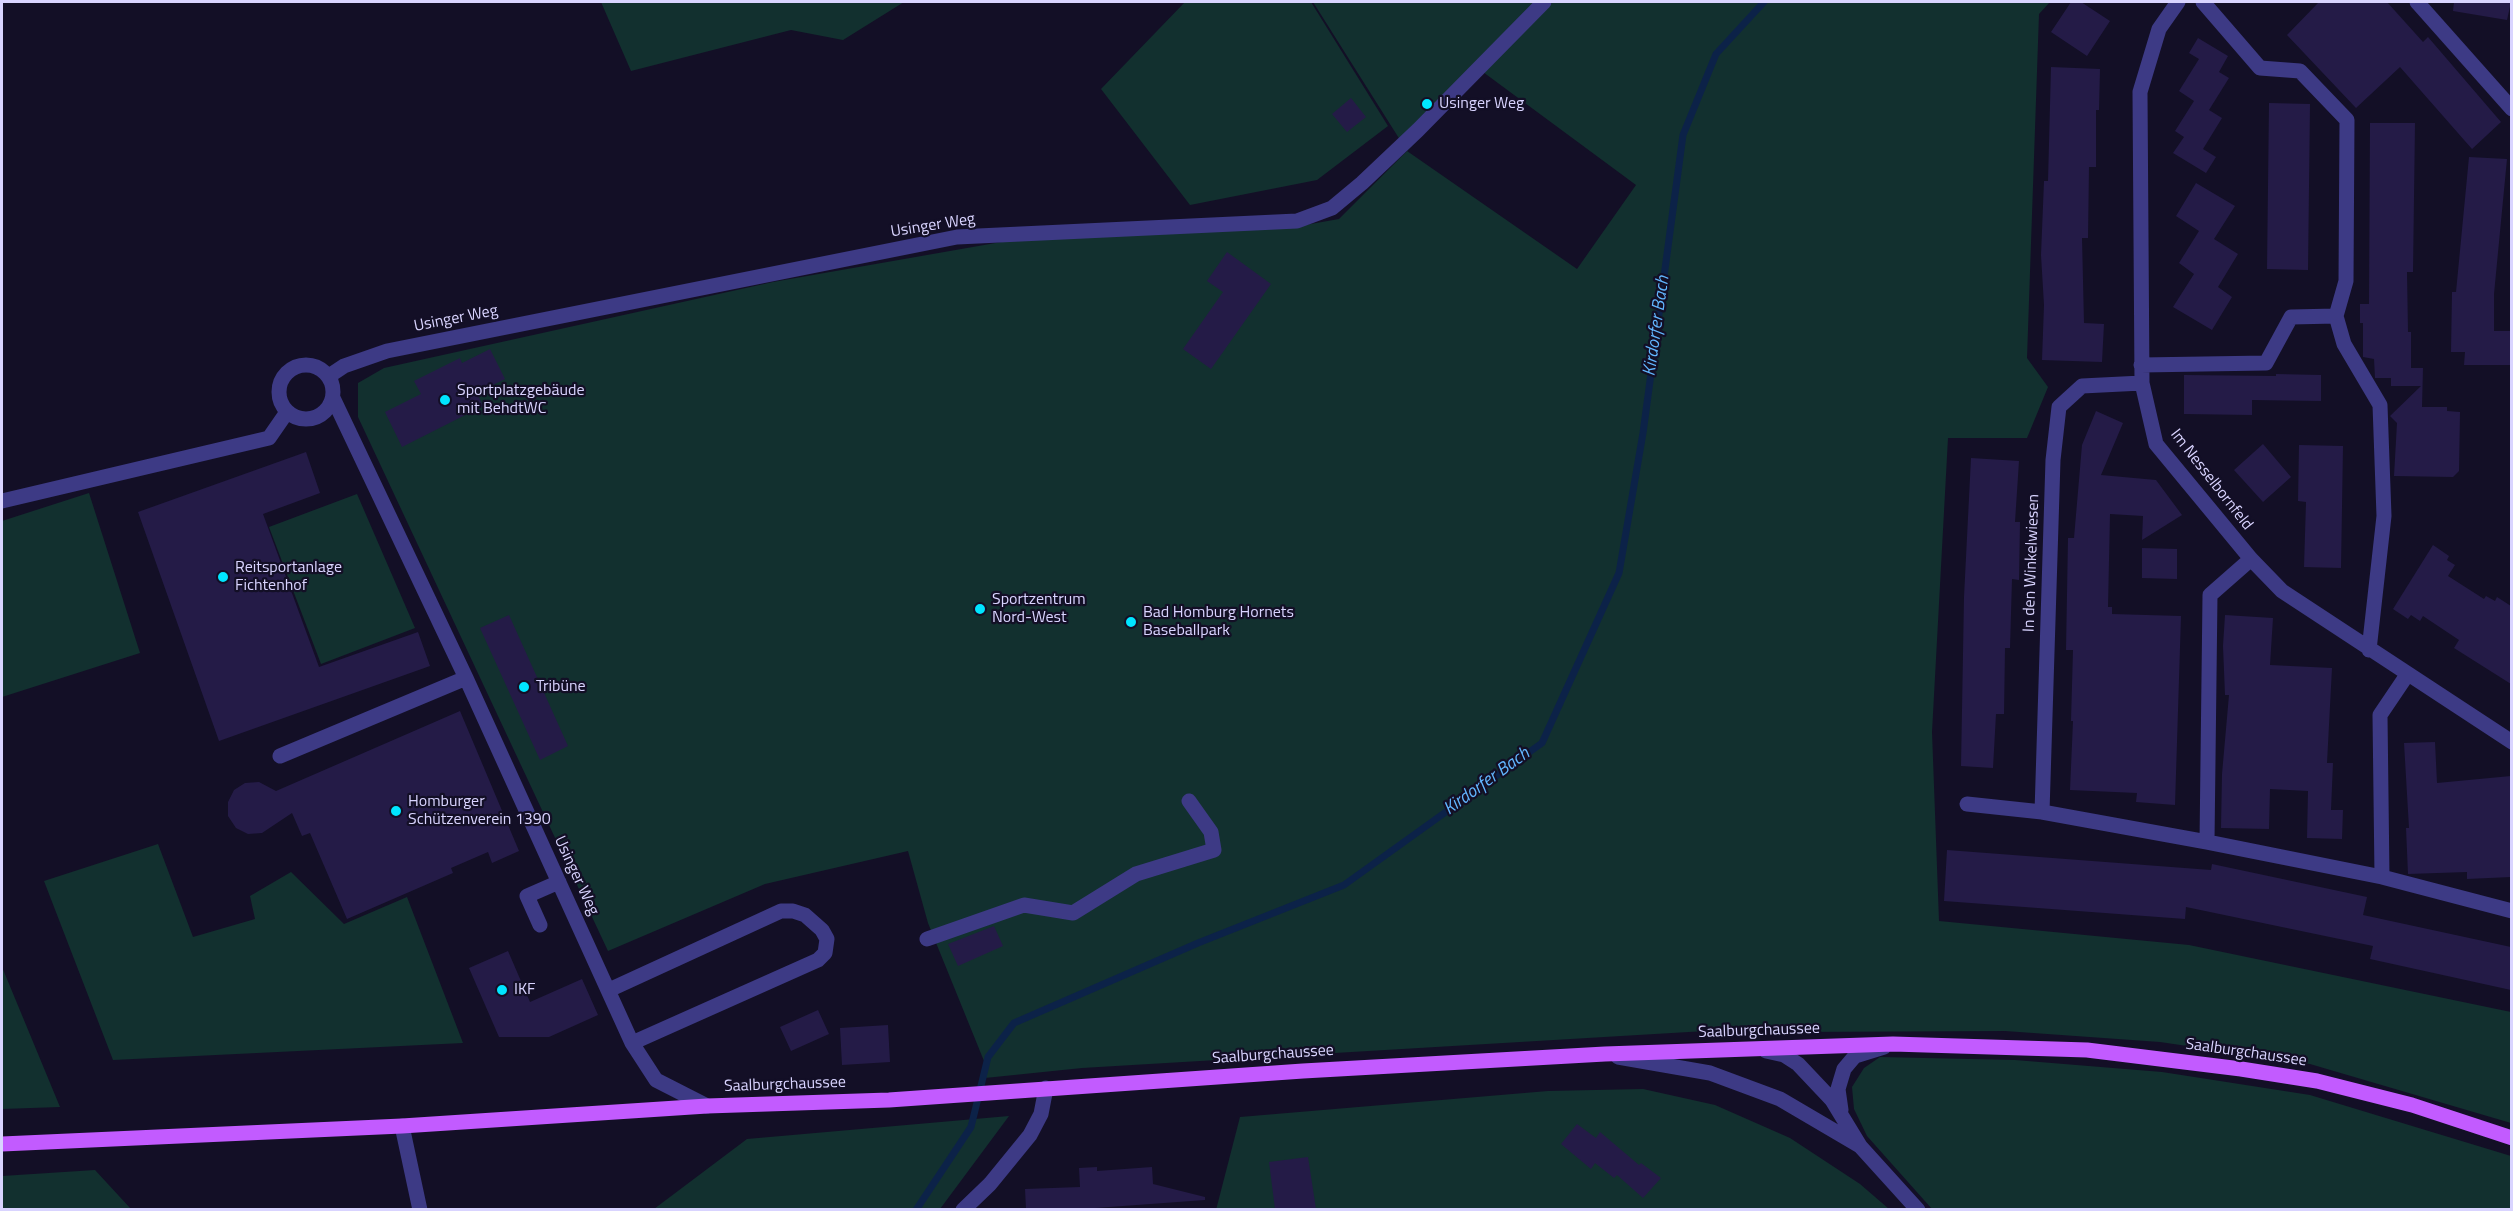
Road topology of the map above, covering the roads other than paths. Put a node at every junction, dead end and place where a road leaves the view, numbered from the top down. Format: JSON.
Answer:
{"nodes":[{"id":1,"x":1544,"y":2,"type":"edge"},
{"id":2,"x":2178,"y":2,"type":"edge"},
{"id":3,"x":2203,"y":2,"type":"edge"},
{"id":4,"x":2416,"y":2,"type":"edge"},
{"id":5,"x":2511,"y":109,"type":"edge"},
{"id":6,"x":2336,"y":315,"type":"junction"},
{"id":7,"x":2142,"y":364,"type":"junction"},
{"id":8,"x":329,"y":376,"type":"junction"},
{"id":9,"x":2142,"y":383,"type":"junction"},
{"id":10,"x":333,"y":398,"type":"junction"},
{"id":11,"x":287,"y":412,"type":"junction"},
{"id":12,"x":2,"y":501,"type":"edge"},
{"id":13,"x":2251,"y":559,"type":"junction"},
{"id":14,"x":2369,"y":650,"type":"junction"},
{"id":15,"x":2407,"y":675,"type":"junction"},
{"id":16,"x":466,"y":678,"type":"junction"},
{"id":17,"x":2511,"y":742,"type":"edge"},
{"id":18,"x":280,"y":756,"type":"dead end"},
{"id":19,"x":1189,"y":801,"type":"dead end"},
{"id":20,"x":1967,"y":804,"type":"dead end"},
{"id":21,"x":2042,"y":812,"type":"junction"},
{"id":22,"x":2207,"y":842,"type":"junction"},
{"id":23,"x":2382,"y":877,"type":"junction"},
{"id":24,"x":559,"y":882,"type":"junction"},
{"id":25,"x":2511,"y":911,"type":"edge"},
{"id":26,"x":540,"y":925,"type":"dead end"},
{"id":27,"x":927,"y":939,"type":"dead end"},
{"id":28,"x":609,"y":990,"type":"junction"},
{"id":29,"x":632,"y":1043,"type":"junction"},
{"id":30,"x":1893,"y":1044,"type":"junction"},
{"id":31,"x":1758,"y":1050,"type":"junction"},
{"id":32,"x":1605,"y":1054,"type":"junction"},
{"id":33,"x":1046,"y":1088,"type":"junction"},
{"id":34,"x":707,"y":1106,"type":"junction"},
{"id":35,"x":1841,"y":1113,"type":"junction"},
{"id":36,"x":402,"y":1126,"type":"junction"},
{"id":37,"x":2511,"y":1138,"type":"edge"},
{"id":38,"x":2,"y":1144,"type":"edge"},
{"id":39,"x":1860,"y":1146,"type":"junction"},
{"id":40,"x":420,"y":1209,"type":"edge"},
{"id":41,"x":963,"y":1209,"type":"edge"},
{"id":42,"x":1918,"y":1209,"type":"edge"}],
"edges":[{"from":1,"to":8,"type":"street","name":"Usinger Weg"},
{"from":2,"to":7,"type":"street","name":"Im Nesselbornfeld"},
{"from":3,"to":6,"type":"street"},
{"from":4,"to":5,"type":"street"},
{"from":6,"to":7,"type":"street"},
{"from":6,"to":14,"type":"street"},
{"from":7,"to":9,"type":"street","name":"Im Nesselbornfeld"},
{"from":8,"to":10,"type":"street","name":"Usinger Weg"},
{"from":8,"to":11,"type":"street"},
{"from":9,"to":13,"type":"street","name":"Im Nesselbornfeld"},
{"from":9,"to":21,"type":"street","name":"In den Winkelwiesen"},
{"from":10,"to":11,"type":"street"},
{"from":10,"to":16,"type":"street","name":"Usinger Weg"},
{"from":11,"to":12,"type":"street"},
{"from":13,"to":14,"type":"street","name":"Im Nesselbornfeld"},
{"from":13,"to":22,"type":"street"},
{"from":14,"to":15,"type":"street","name":"Im Nesselbornfeld"},
{"from":15,"to":17,"type":"street","name":"Im Nesselbornfeld"},
{"from":15,"to":23,"type":"street"},
{"from":16,"to":18,"type":"street"},
{"from":16,"to":24,"type":"street","name":"Usinger Weg"},
{"from":19,"to":27,"type":"street"},
{"from":20,"to":21,"type":"street"},
{"from":21,"to":22,"type":"street"},
{"from":22,"to":23,"type":"street"},
{"from":23,"to":25,"type":"street"},
{"from":24,"to":26,"type":"street"},
{"from":24,"to":28,"type":"street","name":"Usinger Weg"},
{"from":28,"to":29,"type":"street","name":"Usinger Weg"},
{"from":28,"to":29,"type":"street"},
{"from":29,"to":34,"type":"street","name":"Usinger Weg"},
{"from":30,"to":31,"type":"main road","name":"Saalburgchaussee"},
{"from":30,"to":35,"type":"street"},
{"from":30,"to":37,"type":"main road","name":"Saalburgchaussee"},
{"from":31,"to":32,"type":"main road","name":"Saalburgchaussee"},
{"from":31,"to":35,"type":"street"},
{"from":32,"to":33,"type":"main road","name":"Saalburgchaussee"},
{"from":32,"to":39,"type":"street"},
{"from":33,"to":34,"type":"main road","name":"Saalburgchaussee"},
{"from":33,"to":41,"type":"street"},
{"from":34,"to":36,"type":"main road","name":"Saalburgchaussee"},
{"from":35,"to":39,"type":"street"},
{"from":36,"to":38,"type":"main road","name":"Saalburgchaussee"},
{"from":36,"to":40,"type":"street"},
{"from":39,"to":42,"type":"street"}]}
